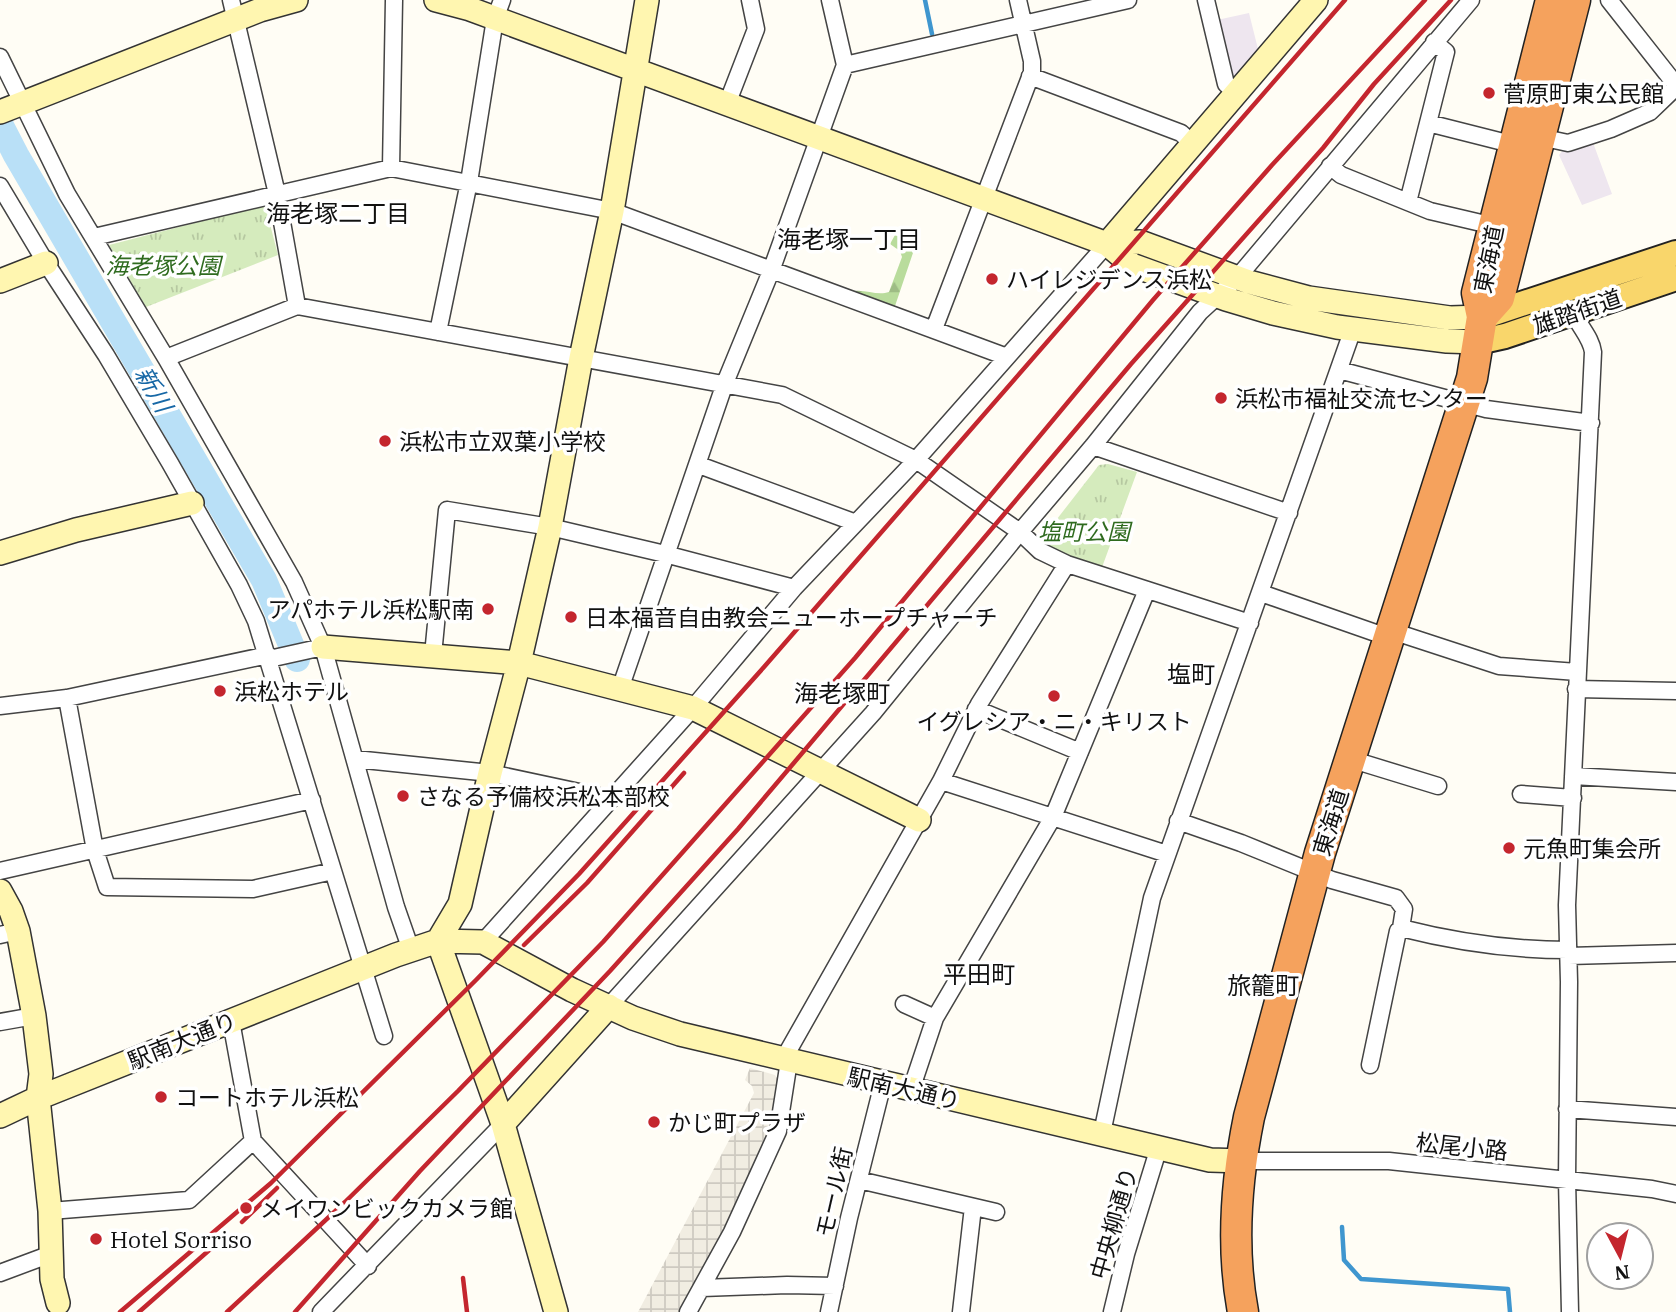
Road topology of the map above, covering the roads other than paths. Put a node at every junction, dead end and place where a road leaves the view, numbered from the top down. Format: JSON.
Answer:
{"nodes":[{"id":1,"x":296,"y":0,"type":"edge"},
{"id":2,"x":394,"y":0,"type":"edge"},
{"id":3,"x":436,"y":0,"type":"edge"},
{"id":4,"x":648,"y":0,"type":"edge"},
{"id":5,"x":750,"y":0,"type":"edge"},
{"id":6,"x":830,"y":0,"type":"edge"},
{"id":7,"x":1018,"y":0,"type":"edge"},
{"id":8,"x":1128,"y":0,"type":"edge"},
{"id":9,"x":1206,"y":0,"type":"edge"},
{"id":10,"x":1316,"y":0,"type":"edge"},
{"id":11,"x":1551,"y":0,"type":"edge"},
{"id":12,"x":1575,"y":0,"type":"edge"},
{"id":13,"x":1609,"y":0,"type":"edge"},
{"id":14,"x":1461,"y":3,"type":"edge"},
{"id":15,"x":499,"y":9,"type":"edge"},
{"id":16,"x":233,"y":10,"type":"edge"},
{"id":17,"x":1023,"y":24,"type":"junction"},
{"id":18,"x":1434,"y":42,"type":"junction"},
{"id":19,"x":0,"y":57,"type":"edge"},
{"id":20,"x":845,"y":65,"type":"junction"},
{"id":21,"x":634,"y":69,"type":"junction"},
{"id":22,"x":1030,"y":76,"type":"junction"},
{"id":23,"x":1676,"y":86,"type":"edge"},
{"id":24,"x":1236,"y":93,"type":"junction"},
{"id":25,"x":727,"y":104,"type":"junction"},
{"id":26,"x":12,"y":107,"type":"edge"},
{"id":27,"x":1428,"y":123,"type":"junction"},
{"id":28,"x":819,"y":138,"type":"junction"},
{"id":29,"x":1527,"y":141,"type":"junction"},
{"id":30,"x":1193,"y":144,"type":"junction"},
{"id":31,"x":1330,"y":166,"type":"junction"},
{"id":32,"x":391,"y":168,"type":"junction"},
{"id":33,"x":469,"y":182,"type":"junction"},
{"id":34,"x":0,"y":186,"type":"edge"},
{"id":35,"x":277,"y":194,"type":"junction"},
{"id":36,"x":985,"y":199,"type":"junction"},
{"id":37,"x":1408,"y":202,"type":"junction"},
{"id":38,"x":612,"y":211,"type":"junction"},
{"id":39,"x":1494,"y":226,"type":"junction"},
{"id":40,"x":94,"y":237,"type":"junction"},
{"id":41,"x":1107,"y":244,"type":"junction"},
{"id":42,"x":1676,"y":253,"type":"edge"},
{"id":43,"x":46,"y":263,"type":"junction"},
{"id":44,"x":771,"y":271,"type":"junction"},
{"id":45,"x":1237,"y":278,"type":"junction"},
{"id":46,"x":1676,"y":278,"type":"edge"},
{"id":47,"x":0,"y":281,"type":"edge"},
{"id":48,"x":1217,"y":296,"type":"junction"},
{"id":49,"x":297,"y":306,"type":"junction"},
{"id":50,"x":1574,"y":313,"type":"junction"},
{"id":51,"x":934,"y":329,"type":"junction"},
{"id":52,"x":1353,"y":329,"type":"junction"},
{"id":53,"x":1480,"y":330,"type":"junction"},
{"id":54,"x":438,"y":332,"type":"junction"},
{"id":55,"x":1007,"y":357,"type":"junction"},
{"id":56,"x":166,"y":358,"type":"junction"},
{"id":57,"x":581,"y":358,"type":"junction"},
{"id":58,"x":1339,"y":370,"type":"junction"},
{"id":59,"x":725,"y":383,"type":"junction"},
{"id":60,"x":1464,"y":402,"type":"junction"},
{"id":61,"x":1591,"y":422,"type":"junction"},
{"id":62,"x":1093,"y":446,"type":"junction"},
{"id":63,"x":916,"y":460,"type":"junction"},
{"id":64,"x":699,"y":465,"type":"junction"},
{"id":65,"x":192,"y":503,"type":"junction"},
{"id":66,"x":1289,"y":513,"type":"junction"},
{"id":67,"x":856,"y":523,"type":"junction"},
{"id":68,"x":550,"y":527,"type":"junction"},
{"id":69,"x":1020,"y":532,"type":"junction"},
{"id":70,"x":0,"y":554,"type":"edge"},
{"id":71,"x":665,"y":554,"type":"junction"},
{"id":72,"x":1067,"y":564,"type":"junction"},
{"id":73,"x":794,"y":588,"type":"junction"},
{"id":74,"x":1147,"y":590,"type":"junction"},
{"id":75,"x":1261,"y":593,"type":"junction"},
{"id":76,"x":1250,"y":623,"type":"junction"},
{"id":77,"x":1391,"y":635,"type":"junction"},
{"id":78,"x":319,"y":647,"type":"junction"},
{"id":79,"x":433,"y":655,"type":"junction"},
{"id":80,"x":272,"y":657,"type":"junction"},
{"id":81,"x":519,"y":663,"type":"junction"},
{"id":82,"x":1577,"y":672,"type":"junction"},
{"id":83,"x":620,"y":689,"type":"junction"},
{"id":84,"x":1576,"y":689,"type":"junction"},
{"id":85,"x":1676,"y":691,"type":"edge"},
{"id":86,"x":67,"y":698,"type":"junction"},
{"id":87,"x":0,"y":706,"type":"edge"},
{"id":88,"x":693,"y":708,"type":"junction"},
{"id":89,"x":976,"y":709,"type":"junction"},
{"id":90,"x":1080,"y":751,"type":"junction"},
{"id":91,"x":355,"y":759,"type":"junction"},
{"id":92,"x":1350,"y":759,"type":"junction"},
{"id":93,"x":821,"y":771,"type":"junction"},
{"id":94,"x":490,"y":773,"type":"junction"},
{"id":95,"x":1573,"y":776,"type":"junction"},
{"id":96,"x":941,"y":781,"type":"junction"},
{"id":97,"x":1676,"y":782,"type":"edge"},
{"id":98,"x":1438,"y":786,"type":"dead end"},
{"id":99,"x":1521,"y":794,"type":"dead end"},
{"id":100,"x":1573,"y":798,"type":"junction"},
{"id":101,"x":612,"y":799,"type":"junction"},
{"id":102,"x":312,"y":800,"type":"junction"},
{"id":103,"x":1053,"y":817,"type":"junction"},
{"id":104,"x":919,"y":820,"type":"junction"},
{"id":105,"x":1178,"y":821,"type":"junction"},
{"id":106,"x":95,"y":850,"type":"junction"},
{"id":107,"x":1167,"y":854,"type":"junction"},
{"id":108,"x":333,"y":871,"type":"junction"},
{"id":109,"x":0,"y":872,"type":"edge"},
{"id":110,"x":1314,"y":873,"type":"junction"},
{"id":111,"x":0,"y":891,"type":"edge"},
{"id":112,"x":1401,"y":928,"type":"junction"},
{"id":113,"x":9,"y":933,"type":"edge"},
{"id":114,"x":438,"y":941,"type":"junction"},
{"id":115,"x":483,"y":942,"type":"junction"},
{"id":116,"x":407,"y":951,"type":"junction"},
{"id":117,"x":1569,"y":953,"type":"junction"},
{"id":118,"x":1676,"y":953,"type":"edge"},
{"id":119,"x":364,"y":967,"type":"junction"},
{"id":120,"x":904,"y":1004,"type":"dead end"},
{"id":121,"x":609,"y":1006,"type":"junction"},
{"id":122,"x":34,"y":1016,"type":"junction"},
{"id":123,"x":935,"y":1018,"type":"junction"},
{"id":124,"x":231,"y":1021,"type":"junction"},
{"id":125,"x":0,"y":1022,"type":"edge"},
{"id":126,"x":384,"y":1036,"type":"dead end"},
{"id":127,"x":786,"y":1060,"type":"junction"},
{"id":128,"x":1370,"y":1065,"type":"dead end"},
{"id":129,"x":883,"y":1083,"type":"junction"},
{"id":130,"x":911,"y":1090,"type":"junction"},
{"id":131,"x":38,"y":1098,"type":"junction"},
{"id":132,"x":1567,"y":1109,"type":"junction"},
{"id":133,"x":0,"y":1116,"type":"edge"},
{"id":134,"x":1676,"y":1117,"type":"edge"},
{"id":135,"x":503,"y":1124,"type":"junction"},
{"id":136,"x":1102,"y":1133,"type":"junction"},
{"id":137,"x":253,"y":1141,"type":"junction"},
{"id":138,"x":1159,"y":1147,"type":"junction"},
{"id":139,"x":1243,"y":1161,"type":"junction"},
{"id":140,"x":859,"y":1180,"type":"junction"},
{"id":141,"x":1567,"y":1180,"type":"junction"},
{"id":142,"x":1676,"y":1194,"type":"edge"},
{"id":143,"x":973,"y":1207,"type":"junction"},
{"id":144,"x":50,"y":1211,"type":"junction"},
{"id":145,"x":996,"y":1212,"type":"dead end"},
{"id":146,"x":51,"y":1254,"type":"junction"},
{"id":147,"x":368,"y":1266,"type":"junction"},
{"id":148,"x":0,"y":1273,"type":"edge"},
{"id":149,"x":835,"y":1286,"type":"junction"},
{"id":150,"x":702,"y":1288,"type":"junction"},
{"id":151,"x":62,"y":1307,"type":"edge"},
{"id":152,"x":321,"y":1312,"type":"edge"},
{"id":153,"x":556,"y":1312,"type":"edge"},
{"id":154,"x":688,"y":1312,"type":"edge"},
{"id":155,"x":829,"y":1312,"type":"edge"},
{"id":156,"x":961,"y":1312,"type":"edge"},
{"id":157,"x":1112,"y":1312,"type":"edge"},
{"id":158,"x":1243,"y":1312,"type":"edge"},
{"id":159,"x":1570,"y":1312,"type":"edge"}],
"edges":[{"from":1,"to":16,"type":"street"},
{"from":2,"to":32,"type":"street"},
{"from":3,"to":15,"type":"street"},
{"from":4,"to":21,"type":"street"},
{"from":5,"to":25,"type":"street"},
{"from":6,"to":20,"type":"street"},
{"from":7,"to":17,"type":"street"},
{"from":8,"to":17,"type":"street"},
{"from":9,"to":24,"type":"street"},
{"from":10,"to":24,"type":"street"},
{"from":11,"to":29,"type":"highway","name":"東海道"},
{"from":12,"to":29,"type":"highway","name":"東海道"},
{"from":13,"to":23,"type":"street"},
{"from":14,"to":18,"type":"street"},
{"from":15,"to":21,"type":"street"},
{"from":15,"to":33,"type":"street"},
{"from":16,"to":26,"type":"street"},
{"from":16,"to":35,"type":"street"},
{"from":17,"to":20,"type":"street"},
{"from":17,"to":22,"type":"street"},
{"from":18,"to":27,"type":"street"},
{"from":18,"to":31,"type":"street"},
{"from":19,"to":26,"type":"street"},
{"from":20,"to":28,"type":"street"},
{"from":21,"to":25,"type":"street"},
{"from":21,"to":38,"type":"street"},
{"from":22,"to":30,"type":"street"},
{"from":22,"to":36,"type":"street"},
{"from":23,"to":29,"type":"street"},
{"from":24,"to":30,"type":"street"},
{"from":25,"to":28,"type":"street"},
{"from":26,"to":40,"type":"street"},
{"from":27,"to":29,"type":"street"},
{"from":27,"to":37,"type":"street"},
{"from":28,"to":36,"type":"street"},
{"from":28,"to":44,"type":"street"},
{"from":29,"to":39,"type":"highway","name":"東海道"},
{"from":29,"to":53,"type":"highway","name":"東海道"},
{"from":30,"to":41,"type":"street"},
{"from":31,"to":37,"type":"street"},
{"from":31,"to":45,"type":"street"},
{"from":32,"to":33,"type":"street"},
{"from":32,"to":35,"type":"street"},
{"from":33,"to":38,"type":"street"},
{"from":33,"to":54,"type":"street"},
{"from":34,"to":43,"type":"street"},
{"from":35,"to":40,"type":"street"},
{"from":35,"to":49,"type":"street"},
{"from":36,"to":41,"type":"street"},
{"from":36,"to":51,"type":"street"},
{"from":37,"to":39,"type":"street"},
{"from":38,"to":44,"type":"street"},
{"from":38,"to":57,"type":"street"},
{"from":39,"to":53,"type":"highway","name":"東海道"},
{"from":40,"to":56,"type":"street"},
{"from":41,"to":45,"type":"street"},
{"from":41,"to":48,"type":"street"},
{"from":41,"to":55,"type":"street"},
{"from":42,"to":53,"type":"main road","name":"雄踏街道"},
{"from":43,"to":47,"type":"street"},
{"from":43,"to":65,"type":"street"},
{"from":44,"to":51,"type":"street"},
{"from":44,"to":59,"type":"street"},
{"from":45,"to":48,"type":"street"},
{"from":45,"to":53,"type":"street"},
{"from":46,"to":50,"type":"main road","name":"雄踏街道"},
{"from":48,"to":52,"type":"street"},
{"from":48,"to":62,"type":"street"},
{"from":49,"to":54,"type":"street"},
{"from":49,"to":56,"type":"street"},
{"from":50,"to":53,"type":"main road","name":"雄踏街道"},
{"from":50,"to":61,"type":"street"},
{"from":51,"to":55,"type":"street"},
{"from":52,"to":53,"type":"street"},
{"from":52,"to":58,"type":"street"},
{"from":53,"to":60,"type":"highway","name":"東海道"},
{"from":54,"to":57,"type":"street"},
{"from":55,"to":63,"type":"street"},
{"from":56,"to":78,"type":"street"},
{"from":57,"to":59,"type":"street"},
{"from":57,"to":68,"type":"street"},
{"from":58,"to":60,"type":"street"},
{"from":58,"to":66,"type":"street"},
{"from":59,"to":63,"type":"street"},
{"from":59,"to":64,"type":"street"},
{"from":60,"to":61,"type":"street"},
{"from":60,"to":77,"type":"highway","name":"東海道"},
{"from":61,"to":82,"type":"street"},
{"from":62,"to":66,"type":"street"},
{"from":62,"to":69,"type":"street"},
{"from":63,"to":67,"type":"street"},
{"from":63,"to":69,"type":"street"},
{"from":64,"to":67,"type":"street"},
{"from":64,"to":71,"type":"street"},
{"from":65,"to":70,"type":"street"},
{"from":65,"to":80,"type":"street"},
{"from":66,"to":75,"type":"street"},
{"from":67,"to":73,"type":"street"},
{"from":68,"to":71,"type":"street"},
{"from":68,"to":79,"type":"street"},
{"from":68,"to":81,"type":"street"},
{"from":69,"to":72,"type":"street"},
{"from":69,"to":93,"type":"street"},
{"from":71,"to":73,"type":"street"},
{"from":71,"to":83,"type":"street"},
{"from":72,"to":74,"type":"street"},
{"from":72,"to":89,"type":"street"},
{"from":73,"to":88,"type":"street"},
{"from":74,"to":76,"type":"street"},
{"from":74,"to":90,"type":"street"},
{"from":75,"to":76,"type":"street"},
{"from":75,"to":77,"type":"street"},
{"from":76,"to":105,"type":"street"},
{"from":77,"to":82,"type":"street"},
{"from":77,"to":92,"type":"highway","name":"東海道"},
{"from":78,"to":79,"type":"street"},
{"from":78,"to":80,"type":"street"},
{"from":78,"to":91,"type":"street"},
{"from":79,"to":81,"type":"street"},
{"from":80,"to":86,"type":"street"},
{"from":80,"to":102,"type":"street"},
{"from":81,"to":83,"type":"street"},
{"from":81,"to":94,"type":"street"},
{"from":82,"to":84,"type":"street"},
{"from":83,"to":88,"type":"street"},
{"from":84,"to":85,"type":"street"},
{"from":84,"to":95,"type":"street"},
{"from":86,"to":87,"type":"street"},
{"from":86,"to":106,"type":"street"},
{"from":88,"to":93,"type":"street"},
{"from":88,"to":101,"type":"street"},
{"from":89,"to":90,"type":"street"},
{"from":89,"to":96,"type":"street"},
{"from":90,"to":103,"type":"street"},
{"from":91,"to":94,"type":"street"},
{"from":91,"to":116,"type":"street"},
{"from":92,"to":98,"type":"street"},
{"from":92,"to":110,"type":"highway","name":"東海道"},
{"from":93,"to":104,"type":"street"},
{"from":93,"to":121,"type":"street"},
{"from":94,"to":101,"type":"street"},
{"from":94,"to":114,"type":"street"},
{"from":95,"to":97,"type":"street"},
{"from":95,"to":100,"type":"street"},
{"from":96,"to":103,"type":"street"},
{"from":96,"to":104,"type":"street"},
{"from":99,"to":100,"type":"street"},
{"from":100,"to":117,"type":"street"},
{"from":101,"to":115,"type":"street"},
{"from":102,"to":106,"type":"street"},
{"from":102,"to":108,"type":"street"},
{"from":103,"to":107,"type":"street"},
{"from":103,"to":123,"type":"street"},
{"from":104,"to":127,"type":"street"},
{"from":105,"to":107,"type":"street"},
{"from":105,"to":110,"type":"street"},
{"from":106,"to":108,"type":"street"},
{"from":106,"to":109,"type":"street"},
{"from":107,"to":136,"type":"street"},
{"from":108,"to":119,"type":"street"},
{"from":110,"to":112,"type":"street"},
{"from":110,"to":139,"type":"highway","name":"東海道"},
{"from":111,"to":113,"type":"street"},
{"from":112,"to":117,"type":"street"},
{"from":112,"to":128,"type":"street"},
{"from":113,"to":122,"type":"street"},
{"from":114,"to":115,"type":"street","name":"駅南大通り"},
{"from":114,"to":116,"type":"street","name":"駅南大通り"},
{"from":114,"to":135,"type":"street"},
{"from":115,"to":121,"type":"street","name":"駅南大通り"},
{"from":116,"to":119,"type":"street","name":"駅南大通り"},
{"from":117,"to":118,"type":"street"},
{"from":117,"to":132,"type":"street"},
{"from":119,"to":124,"type":"street","name":"駅南大通り"},
{"from":119,"to":126,"type":"street"},
{"from":120,"to":123,"type":"street"},
{"from":121,"to":127,"type":"street","name":"駅南大通り"},
{"from":121,"to":135,"type":"street"},
{"from":122,"to":125,"type":"street"},
{"from":122,"to":131,"type":"street"},
{"from":123,"to":130,"type":"street"},
{"from":124,"to":131,"type":"street","name":"駅南大通り"},
{"from":124,"to":137,"type":"street"},
{"from":127,"to":129,"type":"street","name":"駅南大通り"},
{"from":127,"to":150,"type":"street"},
{"from":129,"to":130,"type":"street","name":"駅南大通り"},
{"from":129,"to":140,"type":"street","name":"モール街"},
{"from":130,"to":136,"type":"street","name":"駅南大通り"},
{"from":131,"to":133,"type":"street","name":"駅南大通り"},
{"from":131,"to":144,"type":"street"},
{"from":132,"to":134,"type":"street"},
{"from":132,"to":141,"type":"street"},
{"from":135,"to":147,"type":"street"},
{"from":135,"to":153,"type":"street"},
{"from":136,"to":138,"type":"street","name":"駅南大通り"},
{"from":137,"to":144,"type":"street"},
{"from":137,"to":147,"type":"street"},
{"from":138,"to":139,"type":"street","name":"駅南大通り"},
{"from":138,"to":157,"type":"street","name":"中央柳通り"},
{"from":139,"to":141,"type":"street","name":"松尾小路"},
{"from":139,"to":158,"type":"highway","name":"東海道"},
{"from":140,"to":143,"type":"street"},
{"from":140,"to":149,"type":"street","name":"モール街"},
{"from":141,"to":142,"type":"street","name":"松尾小路"},
{"from":141,"to":159,"type":"street"},
{"from":143,"to":145,"type":"street"},
{"from":143,"to":156,"type":"street"},
{"from":144,"to":146,"type":"street"},
{"from":146,"to":148,"type":"street"},
{"from":146,"to":151,"type":"street"},
{"from":147,"to":152,"type":"street"},
{"from":149,"to":150,"type":"street"},
{"from":149,"to":155,"type":"street","name":"モール街"},
{"from":150,"to":154,"type":"street"}]}
